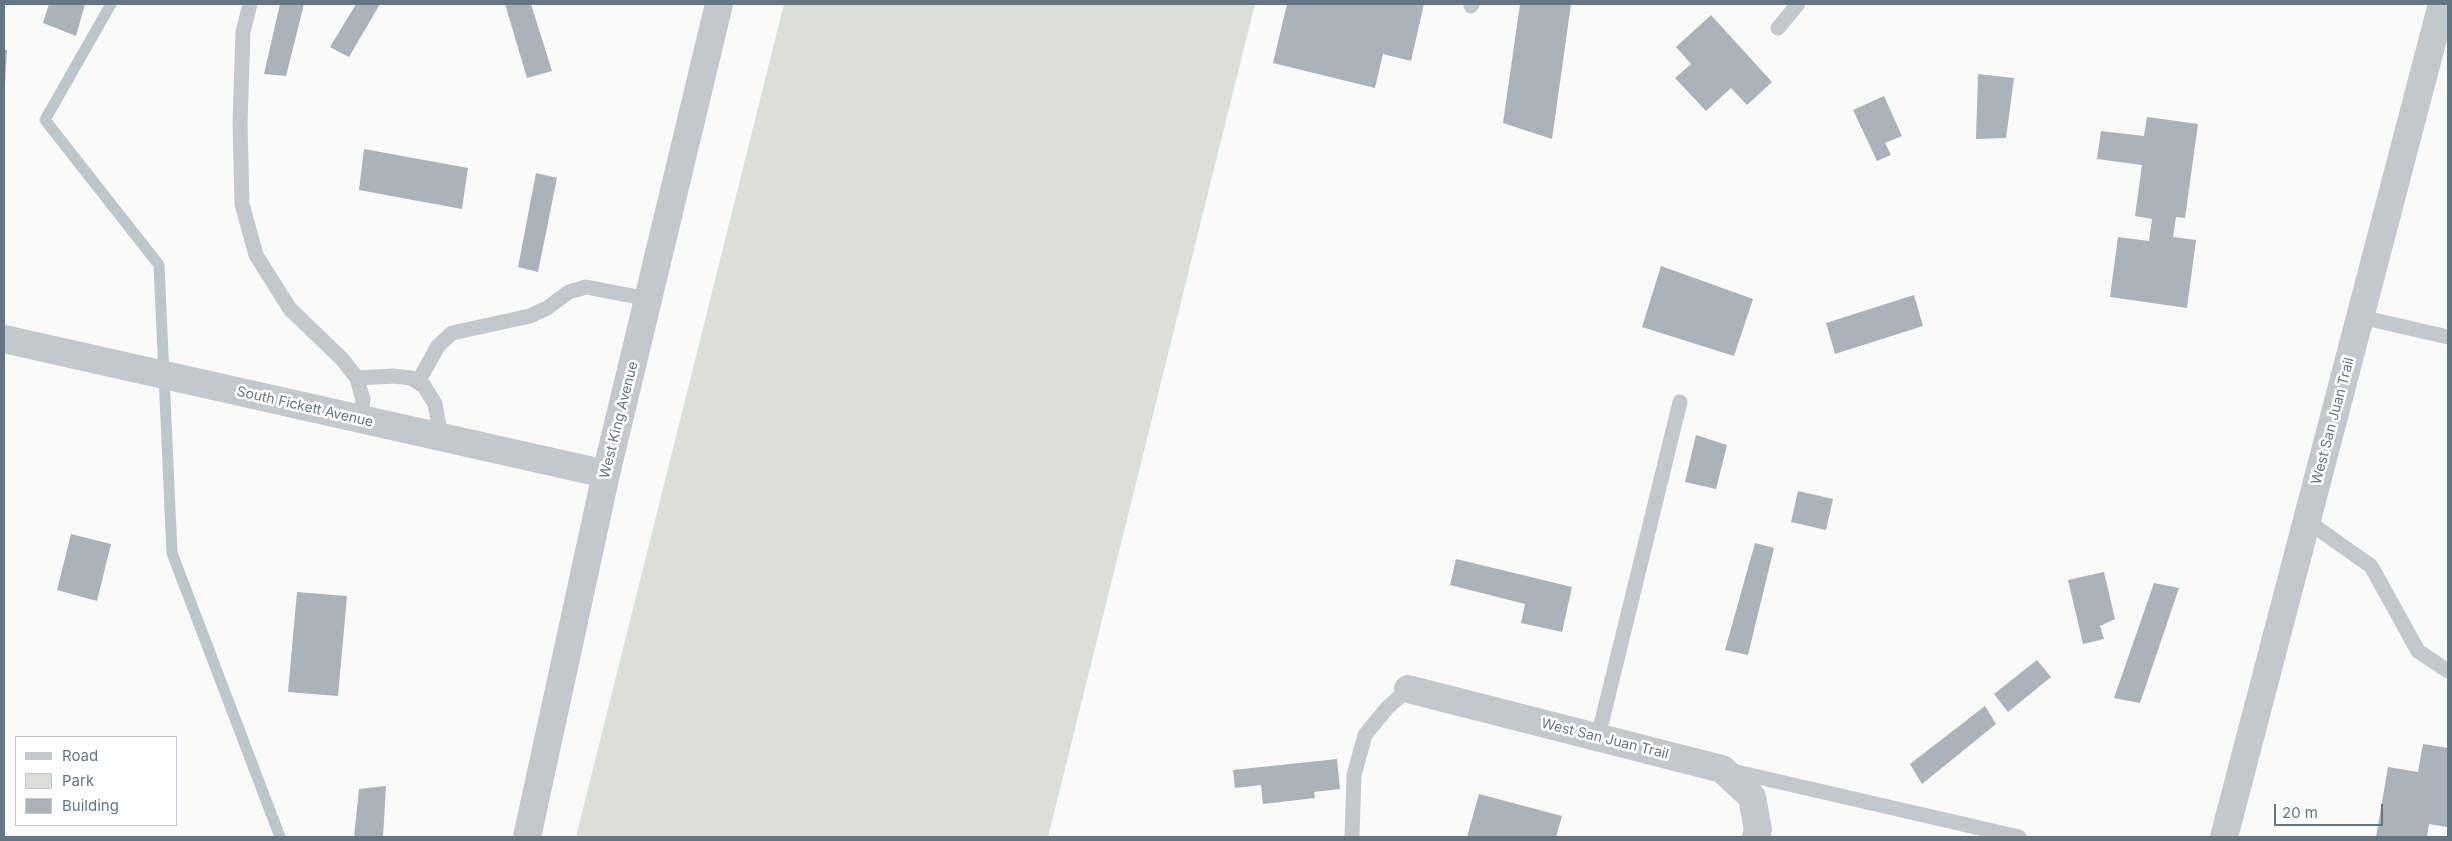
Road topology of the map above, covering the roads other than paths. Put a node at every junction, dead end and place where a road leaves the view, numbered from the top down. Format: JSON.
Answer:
{"nodes":[{"id":1,"x":250,"y":4,"type":"edge"},
{"id":2,"x":719,"y":4,"type":"edge"},
{"id":3,"x":1798,"y":4,"type":"edge"},
{"id":4,"x":2442,"y":4,"type":"edge"},
{"id":5,"x":1778,"y":28,"type":"dead end"},
{"id":6,"x":648,"y":299,"type":"junction"},
{"id":7,"x":2361,"y":316,"type":"junction"},
{"id":8,"x":2448,"y":337,"type":"edge"},
{"id":9,"x":4,"y":339,"type":"edge"},
{"id":10,"x":357,"y":378,"type":"junction"},
{"id":11,"x":418,"y":382,"type":"junction"},
{"id":12,"x":1680,"y":402,"type":"dead end"},
{"id":13,"x":360,"y":419,"type":"junction"},
{"id":14,"x":441,"y":437,"type":"junction"},
{"id":15,"x":606,"y":474,"type":"junction"},
{"id":16,"x":2307,"y":521,"type":"junction"},
{"id":17,"x":2448,"y":671,"type":"edge"},
{"id":18,"x":1408,"y":689,"type":"joint"},
{"id":19,"x":1598,"y":737,"type":"junction"},
{"id":20,"x":1722,"y":768,"type":"junction"},
{"id":21,"x":527,"y":837,"type":"edge"},
{"id":22,"x":1352,"y":837,"type":"edge"},
{"id":23,"x":1756,"y":837,"type":"edge"},
{"id":24,"x":2019,"y":837,"type":"edge"},
{"id":25,"x":2224,"y":837,"type":"edge"}],
"edges":[{"from":1,"to":10,"type":"lane"},
{"from":2,"to":6,"type":"street","name":"West King Avenue"},
{"from":3,"to":5,"type":"lane"},
{"from":4,"to":7,"type":"street","name":"West San Juan Trail"},
{"from":6,"to":11,"type":"lane"},
{"from":6,"to":15,"type":"street","name":"West King Avenue"},
{"from":7,"to":8,"type":"lane"},
{"from":7,"to":16,"type":"street","name":"West San Juan Trail"},
{"from":9,"to":13,"type":"street","name":"South Fickett Avenue"},
{"from":10,"to":11,"type":"lane"},
{"from":10,"to":13,"type":"lane"},
{"from":11,"to":14,"type":"lane"},
{"from":12,"to":19,"type":"lane"},
{"from":13,"to":14,"type":"street","name":"South Fickett Avenue"},
{"from":14,"to":15,"type":"street","name":"South Fickett Avenue"},
{"from":15,"to":21,"type":"street","name":"West King Avenue"},
{"from":16,"to":17,"type":"lane"},
{"from":16,"to":25,"type":"street","name":"West San Juan Trail"},
{"from":18,"to":19,"type":"street","name":"West San Juan Trail"},
{"from":18,"to":22,"type":"lane"},
{"from":19,"to":20,"type":"street","name":"West San Juan Trail"},
{"from":20,"to":23,"type":"street","name":"West San Juan Trail"},
{"from":20,"to":24,"type":"lane"}]}
